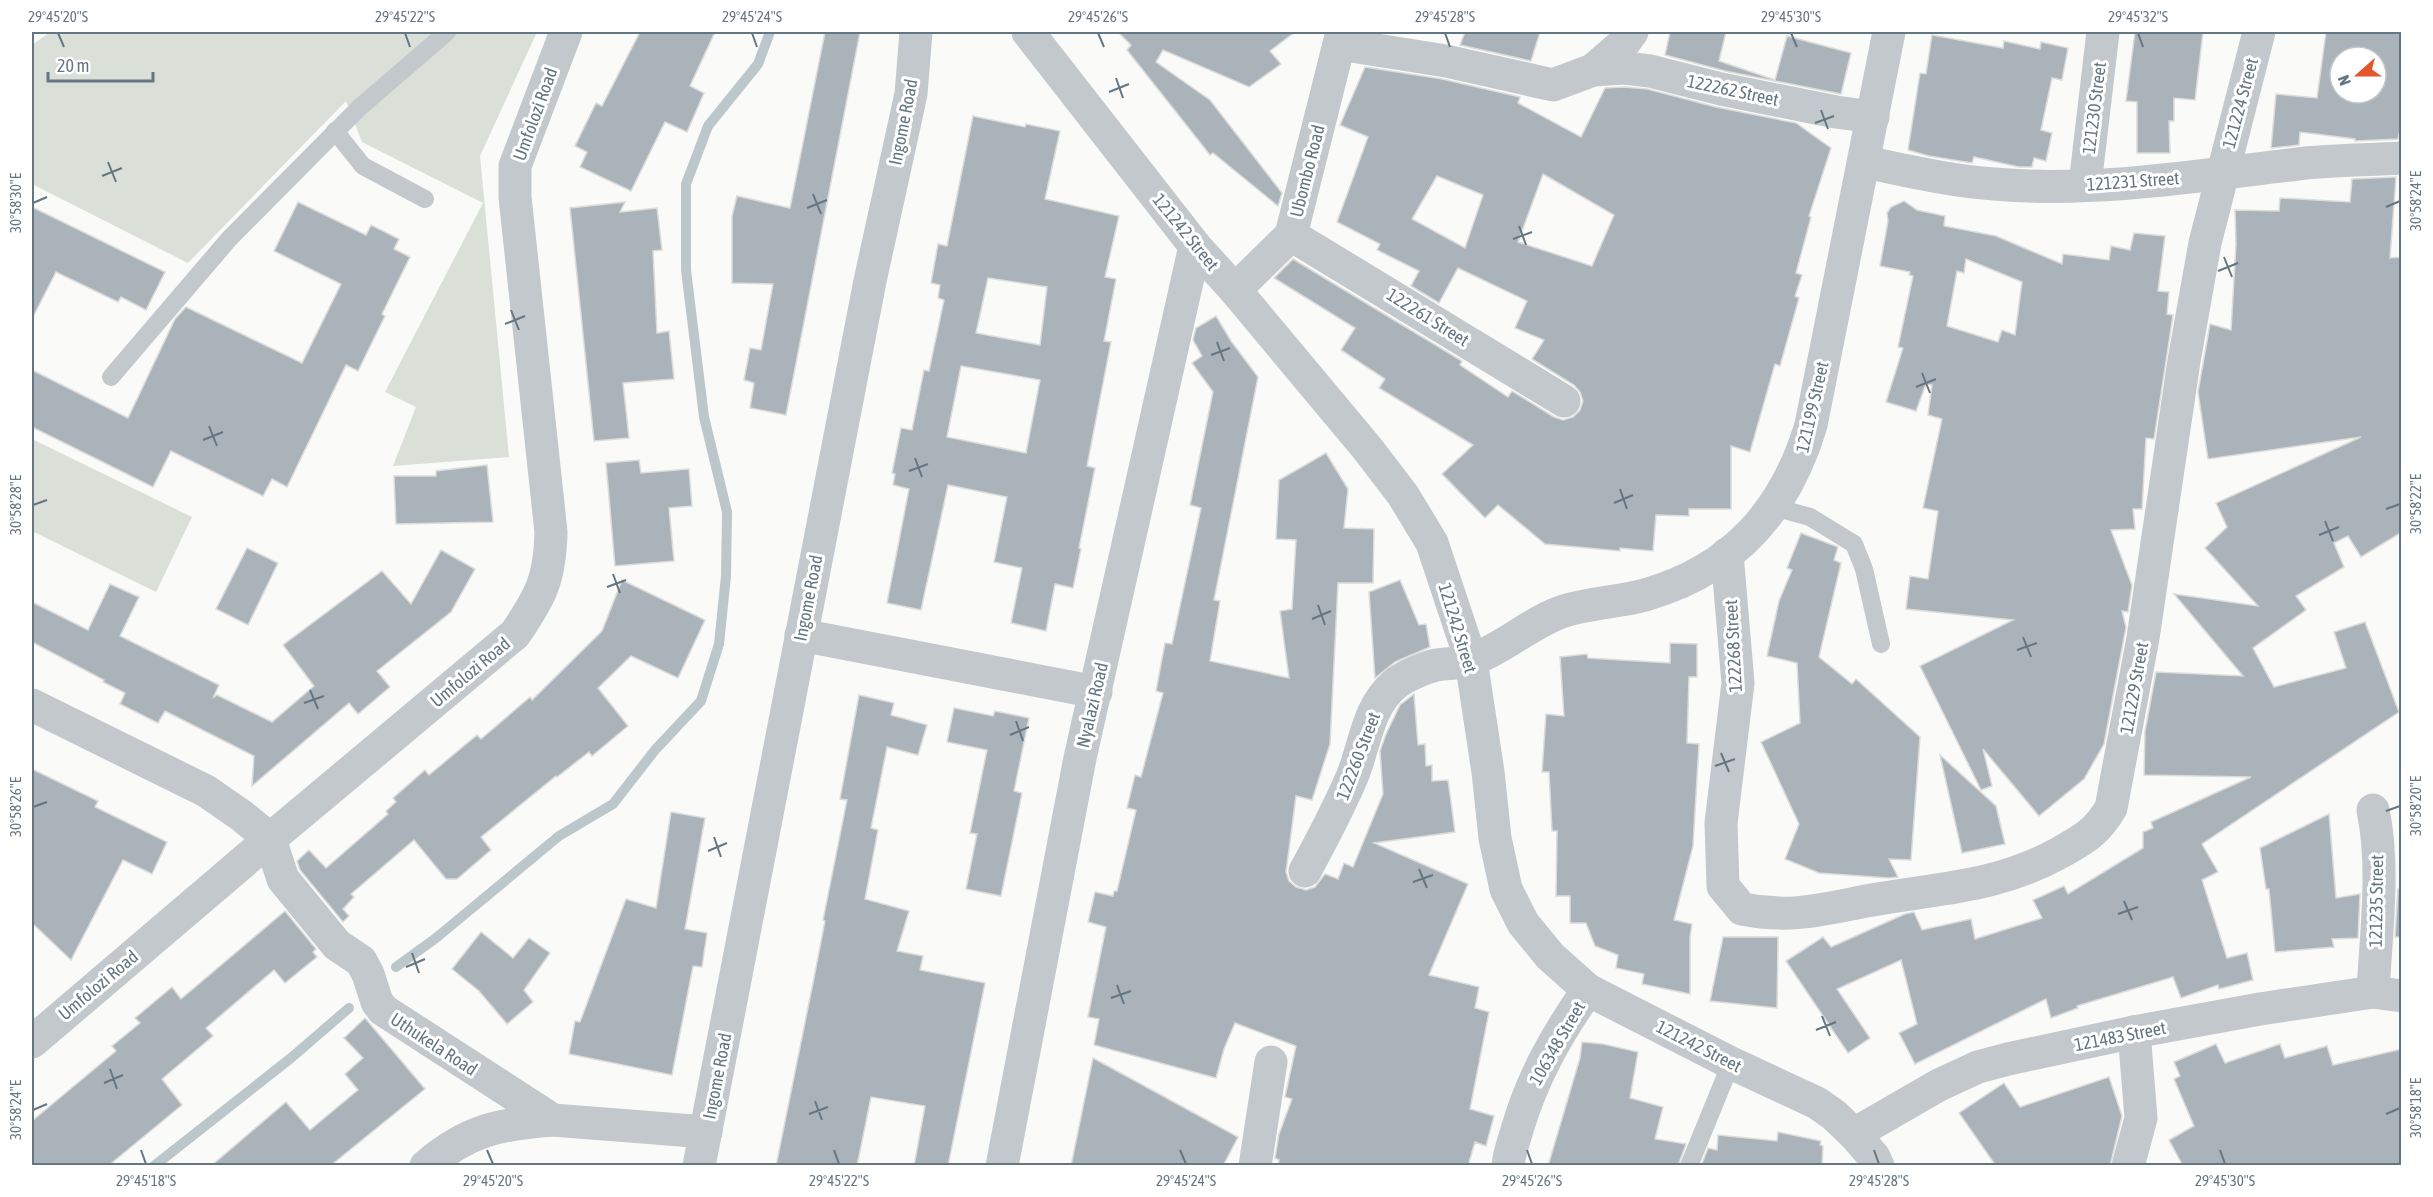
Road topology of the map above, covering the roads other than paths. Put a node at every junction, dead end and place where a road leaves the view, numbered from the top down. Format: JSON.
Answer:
{"nodes":[{"id":1,"x":447,"y":32,"type":"edge"},
{"id":2,"x":566,"y":32,"type":"edge"},
{"id":3,"x":916,"y":32,"type":"edge"},
{"id":4,"x":1028,"y":32,"type":"edge"},
{"id":5,"x":1632,"y":32,"type":"edge"},
{"id":6,"x":1889,"y":32,"type":"edge"},
{"id":7,"x":2103,"y":32,"type":"edge"},
{"id":8,"x":2259,"y":32,"type":"edge"},
{"id":9,"x":1341,"y":38,"type":"edge"},
{"id":10,"x":1593,"y":70,"type":"junction"},
{"id":11,"x":1873,"y":117,"type":"junction"},
{"id":12,"x":335,"y":131,"type":"junction"},
{"id":13,"x":2402,"y":158,"type":"edge"},
{"id":14,"x":1865,"y":162,"type":"junction"},
{"id":15,"x":2221,"y":175,"type":"junction"},
{"id":16,"x":2085,"y":185,"type":"junction"},
{"id":17,"x":425,"y":199,"type":"dead end"},
{"id":18,"x":1291,"y":235,"type":"junction"},
{"id":19,"x":1195,"y":246,"type":"junction"},
{"id":20,"x":1235,"y":290,"type":"junction"},
{"id":21,"x":111,"y":377,"type":"dead end"},
{"id":22,"x":1564,"y":401,"type":"dead end"},
{"id":23,"x":1774,"y":507,"type":"junction"},
{"id":24,"x":1727,"y":554,"type":"junction"},
{"id":25,"x":801,"y":635,"type":"junction"},
{"id":26,"x":1881,"y":644,"type":"dead end"},
{"id":27,"x":1471,"y":660,"type":"junction"},
{"id":28,"x":1096,"y":692,"type":"junction"},
{"id":29,"x":32,"y":705,"type":"edge"},
{"id":30,"x":2373,"y":810,"type":"dead end"},
{"id":31,"x":270,"y":839,"type":"junction"},
{"id":32,"x":1305,"y":871,"type":"dead end"},
{"id":33,"x":1742,"y":909,"type":"joint"},
{"id":34,"x":1588,"y":990,"type":"junction"},
{"id":35,"x":2387,"y":994,"type":"edge"},
{"id":36,"x":2134,"y":1032,"type":"junction"},
{"id":37,"x":32,"y":1040,"type":"edge"},
{"id":38,"x":1271,"y":1062,"type":"dead end"},
{"id":39,"x":1731,"y":1063,"type":"junction"},
{"id":40,"x":553,"y":1119,"type":"junction"},
{"id":41,"x":706,"y":1132,"type":"junction"},
{"id":42,"x":1854,"y":1134,"type":"junction"},
{"id":43,"x":426,"y":1166,"type":"edge"},
{"id":44,"x":699,"y":1166,"type":"edge"},
{"id":45,"x":1002,"y":1166,"type":"edge"},
{"id":46,"x":1255,"y":1166,"type":"edge"},
{"id":47,"x":1508,"y":1166,"type":"edge"},
{"id":48,"x":1689,"y":1166,"type":"edge"},
{"id":49,"x":1878,"y":1166,"type":"edge"},
{"id":50,"x":2128,"y":1166,"type":"edge"}],
"edges":[{"from":1,"to":12,"type":"lane"},
{"from":2,"to":31,"type":"street","name":"Umfolozi Road"},
{"from":3,"to":25,"type":"street","name":"Ingome Road"},
{"from":4,"to":19,"type":"street","name":"121242 Street"},
{"from":5,"to":10,"type":"street","name":"122262 Street"},
{"from":6,"to":11,"type":"street","name":"121199 Street"},
{"from":7,"to":16,"type":"street","name":"121230 Street"},
{"from":8,"to":15,"type":"street","name":"121224 Street"},
{"from":9,"to":10,"type":"street","name":"122262 Street"},
{"from":9,"to":18,"type":"street","name":"Ubombo Road"},
{"from":10,"to":11,"type":"street","name":"122262 Street"},
{"from":11,"to":14,"type":"street","name":"121199 Street"},
{"from":12,"to":17,"type":"lane"},
{"from":12,"to":21,"type":"lane"},
{"from":13,"to":15,"type":"street","name":"121231 Street"},
{"from":14,"to":16,"type":"street","name":"121231 Street"},
{"from":14,"to":23,"type":"street","name":"121199 Street"},
{"from":15,"to":16,"type":"street","name":"121231 Street"},
{"from":15,"to":33,"type":"street","name":"121229 Street"},
{"from":18,"to":20,"type":"street","name":"Ubombo Road"},
{"from":18,"to":22,"type":"street","name":"122261 Street"},
{"from":19,"to":20,"type":"street","name":"121242 Street"},
{"from":19,"to":28,"type":"street","name":"Nyalazi Road"},
{"from":20,"to":27,"type":"street","name":"121242 Street"},
{"from":23,"to":24,"type":"street","name":"121199 Street"},
{"from":23,"to":26,"type":"lane"},
{"from":24,"to":27,"type":"street","name":"121199 Street"},
{"from":24,"to":33,"type":"street","name":"122268 Street"},
{"from":25,"to":28,"type":"street"},
{"from":25,"to":41,"type":"street","name":"Ingome Road"},
{"from":27,"to":32,"type":"street","name":"122260 Street"},
{"from":27,"to":34,"type":"street","name":"121242 Street"},
{"from":28,"to":45,"type":"street","name":"Nyalazi Road"},
{"from":29,"to":31,"type":"street"},
{"from":30,"to":35,"type":"street","name":"121235 Street"},
{"from":31,"to":37,"type":"street","name":"Umfolozi Road"},
{"from":31,"to":40,"type":"street","name":"Uthukela Road"},
{"from":34,"to":39,"type":"street","name":"121242 Street"},
{"from":34,"to":47,"type":"street","name":"106348 Street"},
{"from":35,"to":36,"type":"street","name":"121483 Street"},
{"from":36,"to":42,"type":"street","name":"121483 Street"},
{"from":36,"to":50,"type":"street"},
{"from":38,"to":46,"type":"street"},
{"from":39,"to":42,"type":"street","name":"121242 Street"},
{"from":39,"to":48,"type":"lane"},
{"from":40,"to":41,"type":"street","name":"Uthukela Road"},
{"from":40,"to":43,"type":"street"},
{"from":41,"to":44,"type":"street","name":"Ingome Road"},
{"from":42,"to":49,"type":"street","name":"121242 Street"}]}
